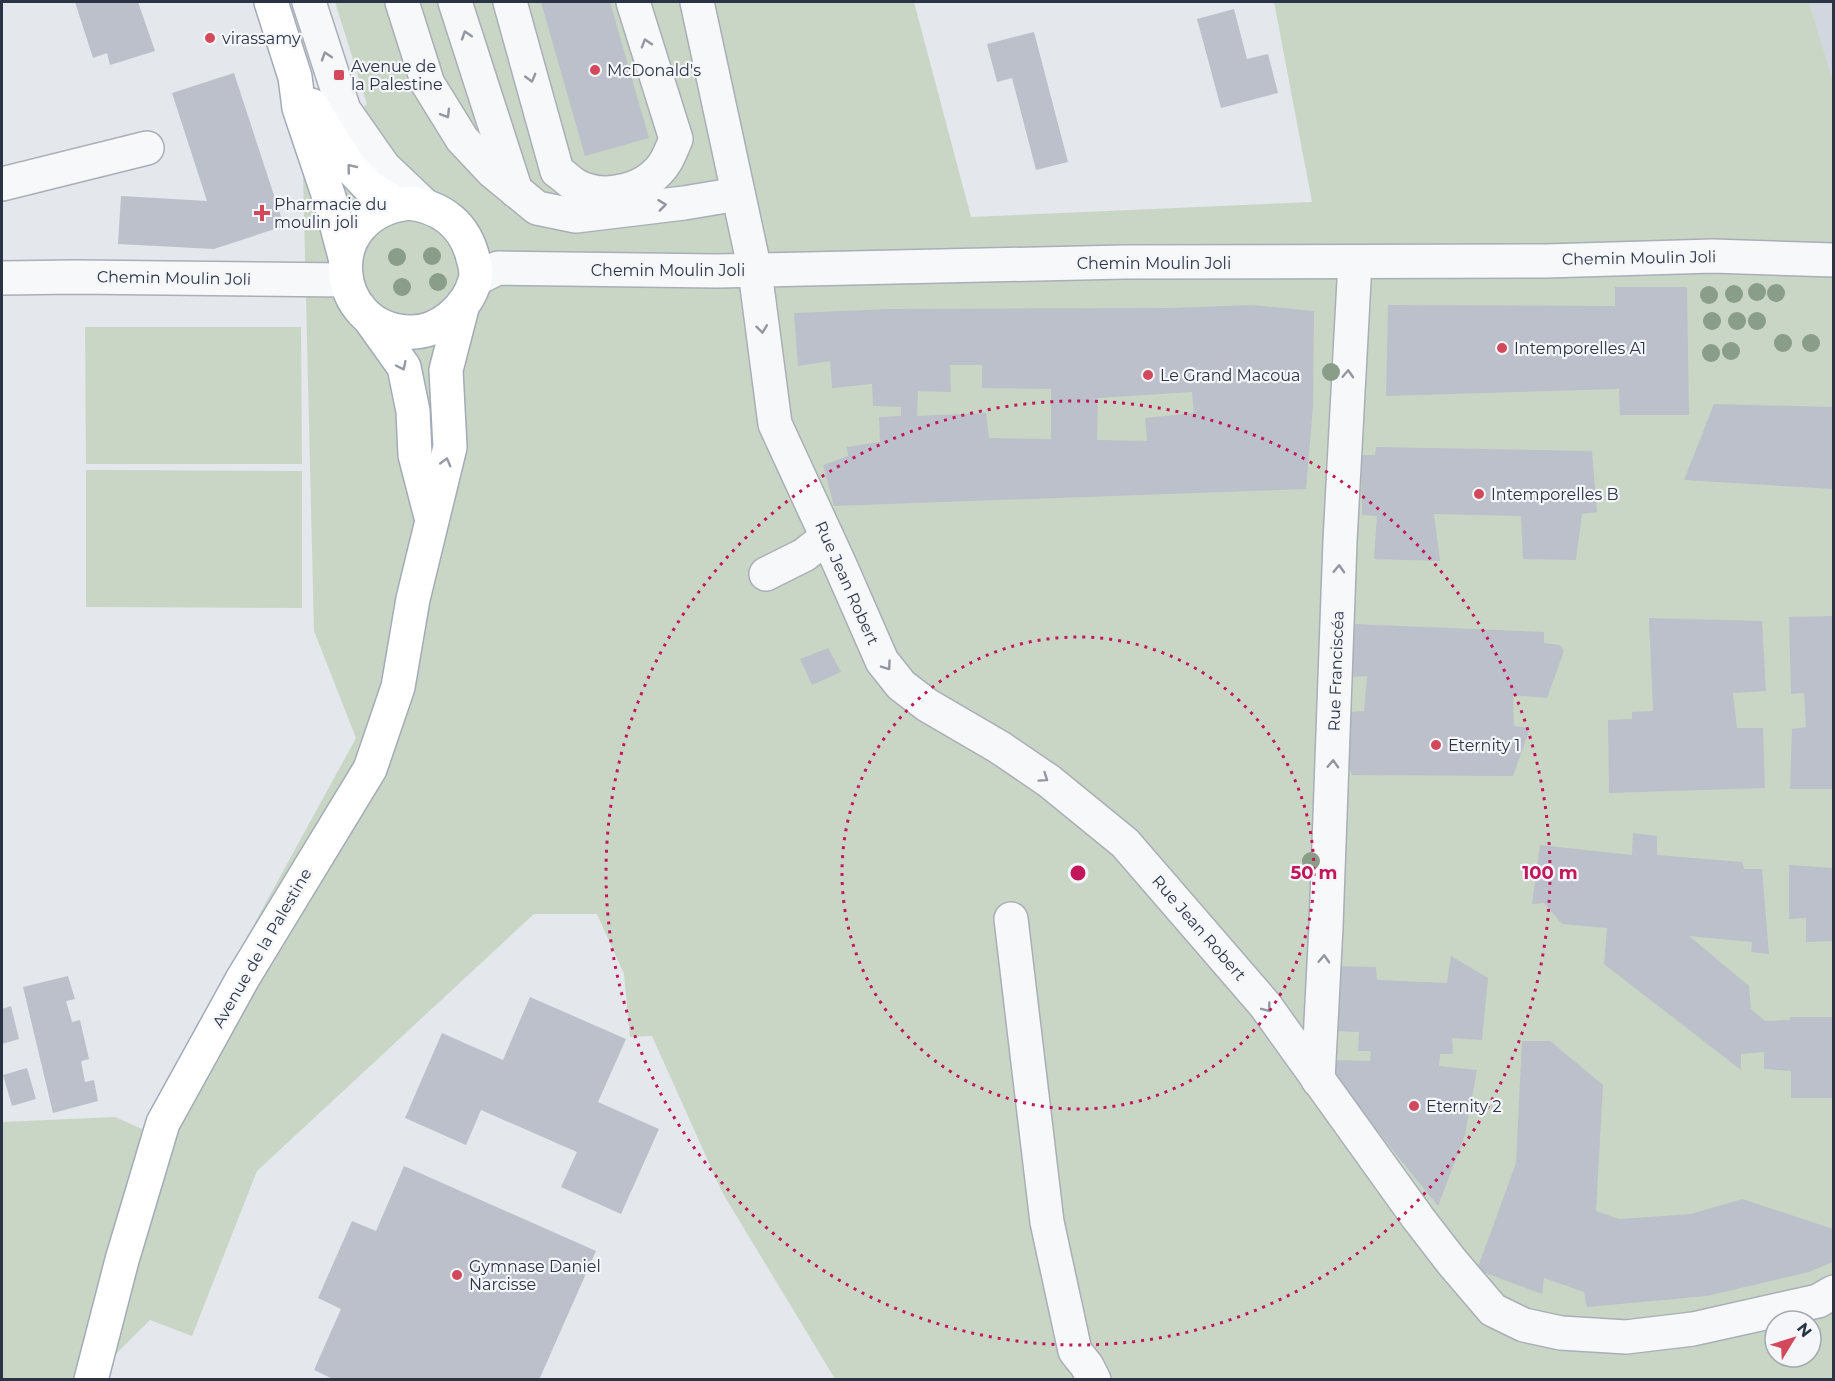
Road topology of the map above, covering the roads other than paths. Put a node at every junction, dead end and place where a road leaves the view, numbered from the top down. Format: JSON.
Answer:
{"nodes":[{"id":1,"x":271,"y":2,"type":"edge"},
{"id":2,"x":309,"y":2,"type":"edge"},
{"id":3,"x":402,"y":2,"type":"edge"},
{"id":4,"x":455,"y":2,"type":"edge"},
{"id":5,"x":510,"y":2,"type":"edge"},
{"id":6,"x":633,"y":2,"type":"edge"},
{"id":7,"x":696,"y":2,"type":"edge"},
{"id":8,"x":295,"y":77,"type":"junction"},
{"id":9,"x":147,"y":148,"type":"dead end"},
{"id":10,"x":2,"y":184,"type":"edge"},
{"id":11,"x":516,"y":191,"type":"junction"},
{"id":12,"x":738,"y":194,"type":"junction"},
{"id":13,"x":410,"y":204,"type":"junction"},
{"id":14,"x":1833,"y":260,"type":"edge"},
{"id":15,"x":1355,"y":262,"type":"junction"},
{"id":16,"x":346,"y":268,"type":"junction"},
{"id":17,"x":755,"y":271,"type":"junction"},
{"id":18,"x":2,"y":278,"type":"edge"},
{"id":19,"x":469,"y":291,"type":"junction"},
{"id":20,"x":369,"y":318,"type":"junction"},
{"id":21,"x":431,"y":519,"type":"junction"},
{"id":22,"x":827,"y":537,"type":"junction"},
{"id":23,"x":766,"y":574,"type":"dead end"},
{"id":24,"x":1011,"y":919,"type":"dead end"},
{"id":25,"x":1318,"y":1080,"type":"junction"},
{"id":26,"x":1833,"y":1292,"type":"edge"},
{"id":27,"x":91,"y":1380,"type":"edge"},
{"id":28,"x":1094,"y":1380,"type":"edge"}],
"edges":[{"from":1,"to":8,"type":"main road"},
{"from":13,"to":2,"type":"street","one_way":true},
{"from":3,"to":11,"type":"street","one_way":true},
{"from":11,"to":4,"type":"street","one_way":true},
{"from":5,"to":6,"type":"street","one_way":true},
{"from":7,"to":12,"type":"street","name":"Rue Jean Robert"},
{"from":13,"to":8,"type":"main road","one_way":true},
{"from":8,"to":16,"type":"main road"},
{"from":9,"to":10,"type":"street"},
{"from":11,"to":12,"type":"street","one_way":true},
{"from":12,"to":17,"type":"street","name":"Rue Jean Robert"},
{"from":13,"to":16,"type":"main road"},
{"from":13,"to":19,"type":"main road"},
{"from":14,"to":15,"type":"street","name":"Chemin Moulin Joli"},
{"from":15,"to":17,"type":"street","name":"Chemin Moulin Joli"},
{"from":25,"to":15,"type":"street","name":"Rue Franciscéa","one_way":true},
{"from":16,"to":18,"type":"street","name":"Chemin Moulin Joli"},
{"from":16,"to":20,"type":"main road"},
{"from":17,"to":19,"type":"street","name":"Chemin Moulin Joli"},
{"from":17,"to":22,"type":"street","name":"Rue Jean Robert","one_way":true},
{"from":19,"to":20,"type":"main road"},
{"from":21,"to":19,"type":"main road","name":"Avenue de la Palestine","one_way":true},
{"from":20,"to":21,"type":"main road","name":"Avenue de la Palestine","one_way":true},
{"from":21,"to":27,"type":"main road","name":"Avenue de la Palestine"},
{"from":22,"to":23,"type":"street"},
{"from":22,"to":25,"type":"street","name":"Rue Jean Robert","one_way":true},
{"from":24,"to":28,"type":"street"},
{"from":25,"to":26,"type":"street","name":"Rue Jean Robert"}]}
